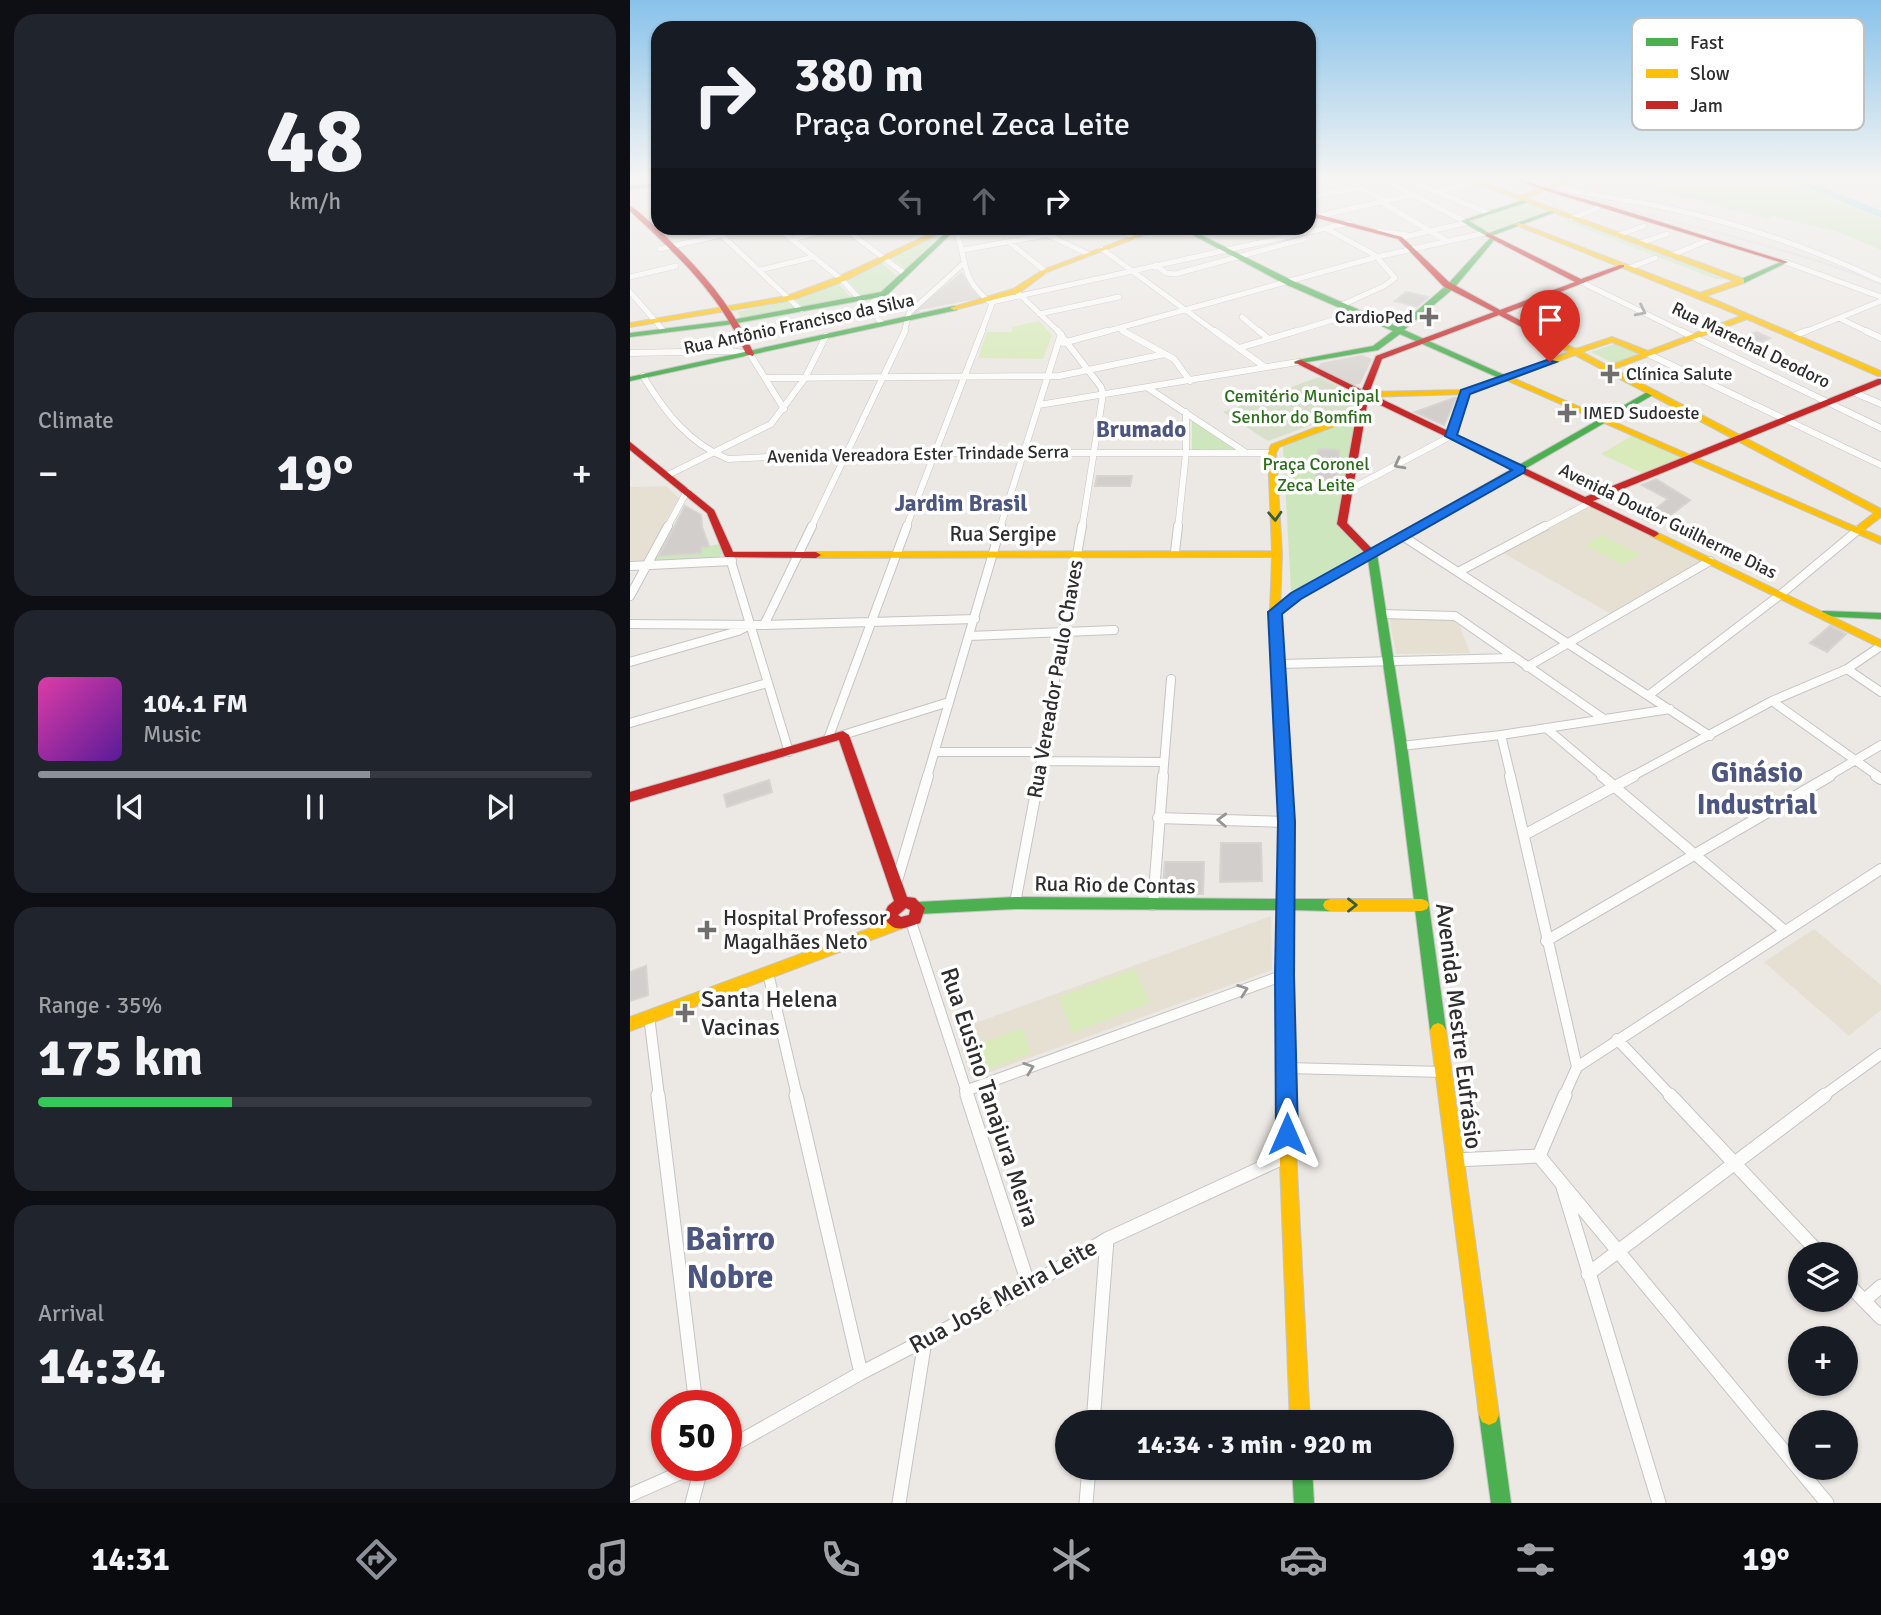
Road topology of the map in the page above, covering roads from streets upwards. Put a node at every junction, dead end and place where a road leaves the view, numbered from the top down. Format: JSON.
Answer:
{"nodes":[{"id":1,"x":664,"y":249,"type":"edge"},
{"id":2,"x":684,"y":249,"type":"edge"},
{"id":3,"x":737,"y":249,"type":"edge"},
{"id":4,"x":804,"y":249,"type":"edge"},
{"id":5,"x":871,"y":249,"type":"edge"},
{"id":6,"x":900,"y":249,"type":"edge"},
{"id":7,"x":932,"y":249,"type":"edge"},
{"id":8,"x":967,"y":249,"type":"edge"},
{"id":9,"x":1018,"y":249,"type":"edge"},
{"id":10,"x":1077,"y":249,"type":"edge"},
{"id":11,"x":1102,"y":249,"type":"joint"},
{"id":12,"x":1229,"y":249,"type":"edge"},
{"id":13,"x":1266,"y":249,"type":"edge"},
{"id":14,"x":1362,"y":249,"type":"edge"},
{"id":15,"x":1412,"y":249,"type":"joint"},
{"id":16,"x":1482,"y":249,"type":"edge"},
{"id":17,"x":1517,"y":249,"type":"edge"},
{"id":18,"x":1580,"y":249,"type":"edge"},
{"id":19,"x":1636,"y":249,"type":"edge"},
{"id":20,"x":1656,"y":249,"type":"edge"},
{"id":21,"x":1686,"y":249,"type":"edge"},
{"id":22,"x":1741,"y":249,"type":"edge"},
{"id":23,"x":1808,"y":249,"type":"edge"},
{"id":24,"x":962,"y":250,"type":"joint"},
{"id":25,"x":1224,"y":250,"type":"junction"},
{"id":26,"x":1087,"y":254,"type":"junction"},
{"id":27,"x":670,"y":255,"type":"junction"},
{"id":28,"x":1672,"y":255,"type":"junction"},
{"id":29,"x":814,"y":257,"type":"junction"},
{"id":30,"x":882,"y":257,"type":"junction"},
{"id":31,"x":1239,"y":257,"type":"junction"},
{"id":32,"x":1377,"y":257,"type":"junction"},
{"id":33,"x":1656,"y":258,"type":"junction"},
{"id":34,"x":1785,"y":262,"type":"junction"},
{"id":35,"x":963,"y":264,"type":"junction"},
{"id":36,"x":1156,"y":265,"type":"junction"},
{"id":37,"x":1625,"y":267,"type":"junction"},
{"id":38,"x":760,"y":270,"type":"junction"},
{"id":39,"x":1045,"y":271,"type":"junction"},
{"id":40,"x":1134,"y":271,"type":"junction"},
{"id":41,"x":905,"y":274,"type":"junction"},
{"id":42,"x":630,"y":276,"type":"edge"},
{"id":43,"x":841,"y":279,"type":"junction"},
{"id":44,"x":1580,"y":281,"type":"junction"},
{"id":45,"x":1881,"y":281,"type":"edge"},
{"id":46,"x":1288,"y":282,"type":"junction"},
{"id":47,"x":1735,"y":283,"type":"junction"},
{"id":48,"x":1451,"y":286,"type":"junction"},
{"id":49,"x":630,"y":293,"type":"edge"},
{"id":50,"x":1019,"y":294,"type":"junction"},
{"id":51,"x":1700,"y":296,"type":"junction"},
{"id":52,"x":1119,"y":297,"type":"dead end"},
{"id":53,"x":789,"y":298,"type":"junction"},
{"id":54,"x":1881,"y":299,"type":"edge"},
{"id":55,"x":991,"y":301,"type":"junction"},
{"id":56,"x":863,"y":304,"type":"junction"},
{"id":57,"x":1342,"y":305,"type":"junction"},
{"id":58,"x":1185,"y":308,"type":"junction"},
{"id":59,"x":801,"y":310,"type":"junction"},
{"id":60,"x":1359,"y":312,"type":"junction"},
{"id":61,"x":1499,"y":312,"type":"junction"},
{"id":62,"x":1039,"y":314,"type":"junction"},
{"id":63,"x":728,"y":316,"type":"junction"},
{"id":64,"x":1748,"y":316,"type":"junction"},
{"id":65,"x":1242,"y":317,"type":"dead end"},
{"id":66,"x":908,"y":318,"type":"junction"},
{"id":67,"x":1839,"y":318,"type":"junction"},
{"id":68,"x":882,"y":323,"type":"junction"},
{"id":69,"x":630,"y":325,"type":"edge"},
{"id":70,"x":658,"y":326,"type":"junction"},
{"id":71,"x":1118,"y":328,"type":"junction"},
{"id":72,"x":1881,"y":328,"type":"edge"},
{"id":73,"x":1400,"y":330,"type":"junction"},
{"id":74,"x":1871,"y":332,"type":"junction"},
{"id":75,"x":630,"y":335,"type":"edge"},
{"id":76,"x":826,"y":336,"type":"junction"},
{"id":77,"x":1793,"y":336,"type":"junction"},
{"id":78,"x":1696,"y":337,"type":"junction"},
{"id":79,"x":1881,"y":338,"type":"edge"},
{"id":80,"x":1269,"y":339,"type":"junction"},
{"id":81,"x":1423,"y":340,"type":"junction"},
{"id":82,"x":1062,"y":343,"type":"junction"},
{"id":83,"x":1239,"y":348,"type":"junction"},
{"id":84,"x":1578,"y":352,"type":"junction"},
{"id":85,"x":630,"y":353,"type":"edge"},
{"id":86,"x":1377,"y":353,"type":"junction"},
{"id":87,"x":750,"y":354,"type":"junction"},
{"id":88,"x":1165,"y":354,"type":"junction"},
{"id":89,"x":1648,"y":354,"type":"junction"},
{"id":90,"x":1298,"y":362,"type":"joint"},
{"id":91,"x":1318,"y":365,"type":"junction"},
{"id":92,"x":1265,"y":367,"type":"junction"},
{"id":93,"x":1610,"y":368,"type":"junction"},
{"id":94,"x":1088,"y":371,"type":"junction"},
{"id":95,"x":1881,"y":374,"type":"edge"},
{"id":96,"x":884,"y":376,"type":"junction"},
{"id":97,"x":1046,"y":376,"type":"junction"},
{"id":98,"x":636,"y":377,"type":"edge"},
{"id":99,"x":965,"y":377,"type":"junction"},
{"id":100,"x":765,"y":378,"type":"junction"},
{"id":101,"x":805,"y":378,"type":"junction"},
{"id":102,"x":1508,"y":379,"type":"junction"},
{"id":103,"x":1190,"y":381,"type":"junction"},
{"id":104,"x":1881,"y":381,"type":"edge"},
{"id":105,"x":1148,"y":388,"type":"junction"},
{"id":106,"x":1365,"y":389,"type":"junction"},
{"id":107,"x":1465,"y":392,"type":"junction"},
{"id":108,"x":1654,"y":392,"type":"junction"},
{"id":109,"x":1855,"y":393,"type":"junction"},
{"id":110,"x":1103,"y":394,"type":"junction"},
{"id":111,"x":1829,"y":403,"type":"junction"},
{"id":112,"x":1881,"y":404,"type":"edge"},
{"id":113,"x":1039,"y":405,"type":"junction"},
{"id":114,"x":784,"y":409,"type":"junction"},
{"id":115,"x":1186,"y":412,"type":"junction"},
{"id":116,"x":1606,"y":420,"type":"junction"},
{"id":117,"x":1788,"y":420,"type":"junction"},
{"id":118,"x":1354,"y":421,"type":"junction"},
{"id":119,"x":1881,"y":426,"type":"edge"},
{"id":120,"x":1451,"y":436,"type":"junction"},
{"id":121,"x":1741,"y":439,"type":"junction"},
{"id":122,"x":630,"y":445,"type":"edge"},
{"id":123,"x":1096,"y":452,"type":"junction"},
{"id":124,"x":845,"y":453,"type":"junction"},
{"id":125,"x":1022,"y":453,"type":"junction"},
{"id":126,"x":1186,"y":453,"type":"junction"},
{"id":127,"x":1247,"y":453,"type":"junction"},
{"id":128,"x":1272,"y":453,"type":"junction"},
{"id":129,"x":713,"y":454,"type":"junction"},
{"id":130,"x":936,"y":454,"type":"junction"},
{"id":131,"x":1695,"y":458,"type":"junction"},
{"id":132,"x":1881,"y":465,"type":"edge"},
{"id":133,"x":1521,"y":470,"type":"junction"},
{"id":134,"x":668,"y":475,"type":"junction"},
{"id":135,"x":687,"y":491,"type":"junction"},
{"id":136,"x":1347,"y":491,"type":"junction"},
{"id":137,"x":1588,"y":501,"type":"junction"},
{"id":138,"x":1881,"y":512,"type":"edge"},
{"id":139,"x":1858,"y":530,"type":"junction"},
{"id":140,"x":1404,"y":537,"type":"junction"},
{"id":141,"x":1881,"y":541,"type":"edge"},
{"id":142,"x":1175,"y":552,"type":"junction"},
{"id":143,"x":799,"y":553,"type":"junction"},
{"id":144,"x":897,"y":553,"type":"junction"},
{"id":145,"x":994,"y":553,"type":"junction"},
{"id":146,"x":1077,"y":553,"type":"junction"},
{"id":147,"x":1277,"y":554,"type":"junction"},
{"id":148,"x":1373,"y":555,"type":"junction"},
{"id":149,"x":731,"y":558,"type":"junction"},
{"id":150,"x":1710,"y":561,"type":"junction"},
{"id":151,"x":630,"y":566,"type":"edge"},
{"id":152,"x":648,"y":566,"type":"junction"},
{"id":153,"x":1458,"y":572,"type":"junction"},
{"id":154,"x":1276,"y":582,"type":"junction"},
{"id":155,"x":1780,"y":595,"type":"junction"},
{"id":156,"x":630,"y":596,"type":"edge"},
{"id":157,"x":1296,"y":596,"type":"junction"},
{"id":158,"x":1275,"y":612,"type":"junction"},
{"id":159,"x":1381,"y":614,"type":"junction"},
{"id":160,"x":1819,"y":614,"type":"junction"},
{"id":161,"x":1881,"y":616,"type":"edge"},
{"id":162,"x":975,"y":619,"type":"junction"},
{"id":163,"x":870,"y":621,"type":"junction"},
{"id":164,"x":630,"y":624,"type":"edge"},
{"id":165,"x":750,"y":625,"type":"junction"},
{"id":166,"x":764,"y":625,"type":"junction"},
{"id":167,"x":1114,"y":630,"type":"dead end"},
{"id":168,"x":1065,"y":634,"type":"junction"},
{"id":169,"x":970,"y":636,"type":"junction"},
{"id":170,"x":1569,"y":643,"type":"junction"},
{"id":171,"x":1881,"y":645,"type":"edge"},
{"id":172,"x":1514,"y":658,"type":"junction"},
{"id":173,"x":1388,"y":660,"type":"junction"},
{"id":174,"x":630,"y":662,"type":"edge"},
{"id":175,"x":1280,"y":664,"type":"junction"},
{"id":176,"x":1527,"y":667,"type":"junction"},
{"id":177,"x":1847,"y":669,"type":"junction"},
{"id":178,"x":1171,"y":679,"type":"dead end"},
{"id":179,"x":766,"y":683,"type":"junction"},
{"id":180,"x":1881,"y":692,"type":"edge"},
{"id":181,"x":1649,"y":695,"type":"junction"},
{"id":182,"x":1772,"y":701,"type":"junction"},
{"id":183,"x":949,"y":702,"type":"junction"},
{"id":184,"x":1670,"y":709,"type":"junction"},
{"id":185,"x":1604,"y":719,"type":"junction"},
{"id":186,"x":630,"y":723,"type":"edge"},
{"id":187,"x":1546,"y":728,"type":"junction"},
{"id":188,"x":1501,"y":734,"type":"junction"},
{"id":189,"x":843,"y":735,"type":"junction"},
{"id":190,"x":1710,"y":736,"type":"junction"},
{"id":191,"x":828,"y":739,"type":"junction"},
{"id":192,"x":1881,"y":745,"type":"edge"},
{"id":193,"x":1401,"y":746,"type":"junction"},
{"id":194,"x":789,"y":752,"type":"junction"},
{"id":195,"x":935,"y":752,"type":"junction"},
{"id":196,"x":1042,"y":757,"type":"junction"},
{"id":197,"x":1855,"y":760,"type":"junction"},
{"id":198,"x":1162,"y":762,"type":"junction"},
{"id":199,"x":1881,"y":779,"type":"edge"},
{"id":200,"x":1617,"y":786,"type":"junction"},
{"id":201,"x":630,"y":797,"type":"edge"},
{"id":202,"x":1158,"y":818,"type":"junction"},
{"id":203,"x":1286,"y":822,"type":"junction"},
{"id":204,"x":1524,"y":835,"type":"junction"},
{"id":205,"x":1696,"y":856,"type":"junction"},
{"id":206,"x":1881,"y":869,"type":"edge"},
{"id":207,"x":895,"y":884,"type":"junction"},
{"id":208,"x":902,"y":903,"type":"junction"},
{"id":209,"x":1015,"y":903,"type":"junction"},
{"id":210,"x":1153,"y":905,"type":"junction"},
{"id":211,"x":1422,"y":905,"type":"junction"},
{"id":212,"x":946,"y":906,"type":"junction"},
{"id":213,"x":1284,"y":906,"type":"junction"},
{"id":214,"x":918,"y":908,"type":"junction"},
{"id":215,"x":894,"y":920,"type":"junction"},
{"id":216,"x":911,"y":922,"type":"junction"},
{"id":217,"x":1785,"y":931,"type":"junction"},
{"id":218,"x":1546,"y":941,"type":"junction"},
{"id":219,"x":768,"y":973,"type":"junction"},
{"id":220,"x":1284,"y":975,"type":"junction"},
{"id":221,"x":649,"y":1016,"type":"junction"},
{"id":222,"x":630,"y":1024,"type":"edge"},
{"id":223,"x":1616,"y":1038,"type":"junction"},
{"id":224,"x":1881,"y":1054,"type":"edge"},
{"id":225,"x":1577,"y":1067,"type":"junction"},
{"id":226,"x":1287,"y":1068,"type":"junction"},
{"id":227,"x":1444,"y":1072,"type":"junction"},
{"id":228,"x":965,"y":1091,"type":"junction"},
{"id":229,"x":1287,"y":1156,"type":"junction"},
{"id":230,"x":1539,"y":1156,"type":"junction"},
{"id":231,"x":1455,"y":1160,"type":"junction"},
{"id":232,"x":1733,"y":1162,"type":"junction"},
{"id":233,"x":1562,"y":1184,"type":"junction"},
{"id":234,"x":1107,"y":1239,"type":"junction"},
{"id":235,"x":1809,"y":1242,"type":"edge"},
{"id":236,"x":1620,"y":1251,"type":"junction"},
{"id":237,"x":1588,"y":1274,"type":"junction"},
{"id":238,"x":1029,"y":1286,"type":"junction"},
{"id":239,"x":1881,"y":1286,"type":"edge"},
{"id":240,"x":1858,"y":1295,"type":"edge"},
{"id":241,"x":1864,"y":1301,"type":"junction"},
{"id":242,"x":1881,"y":1318,"type":"edge"},
{"id":243,"x":925,"y":1340,"type":"junction"},
{"id":244,"x":861,"y":1373,"type":"junction"},
{"id":245,"x":694,"y":1390,"type":"edge"},
{"id":246,"x":1094,"y":1410,"type":"edge"},
{"id":247,"x":1299,"y":1410,"type":"edge"},
{"id":248,"x":742,"y":1440,"type":"edge"},
{"id":249,"x":1088,"y":1480,"type":"edge"},
{"id":250,"x":1303,"y":1480,"type":"edge"},
{"id":251,"x":663,"y":1481,"type":"edge"},
{"id":252,"x":697,"y":1481,"type":"edge"},
{"id":253,"x":630,"y":1495,"type":"edge"},
{"id":254,"x":692,"y":1503,"type":"edge"},
{"id":255,"x":899,"y":1503,"type":"edge"},
{"id":256,"x":1086,"y":1503,"type":"edge"},
{"id":257,"x":1304,"y":1503,"type":"edge"},
{"id":258,"x":1501,"y":1503,"type":"edge"},
{"id":259,"x":1659,"y":1503,"type":"edge"},
{"id":260,"x":1827,"y":1503,"type":"edge"}],
"edges":[{"from":1,"to":27,"type":"street"},
{"from":2,"to":27,"type":"street"},
{"from":3,"to":38,"type":"street"},
{"from":4,"to":29,"type":"street"},
{"from":5,"to":30,"type":"street"},
{"from":6,"to":30,"type":"street"},
{"from":7,"to":41,"type":"street"},
{"from":8,"to":24,"type":"street"},
{"from":9,"to":39,"type":"street"},
{"from":10,"to":26,"type":"street"},
{"from":11,"to":26,"type":"street","name":"Rua Antônio Francisco da Silva"},
{"from":11,"to":40,"type":"street"},
{"from":12,"to":25,"type":"street"},
{"from":13,"to":31,"type":"street"},
{"from":14,"to":32,"type":"street"},
{"from":15,"to":32,"type":"street"},
{"from":15,"to":48,"type":"street"},
{"from":16,"to":48,"type":"street"},
{"from":17,"to":44,"type":"street","name":"Rua Marechal Deodoro"},
{"from":18,"to":37,"type":"street"},
{"from":19,"to":33,"type":"street"},
{"from":20,"to":28,"type":"street"},
{"from":21,"to":28,"type":"street"},
{"from":22,"to":34,"type":"street"},
{"from":23,"to":45,"type":"street"},
{"from":24,"to":35,"type":"street"},
{"from":25,"to":31,"type":"street"},
{"from":25,"to":36,"type":"street"},
{"from":26,"to":39,"type":"street","name":"Rua Antônio Francisco da Silva"},
{"from":27,"to":42,"type":"street"},
{"from":27,"to":63,"type":"street"},
{"from":28,"to":47,"type":"street"},
{"from":29,"to":38,"type":"street"},
{"from":29,"to":43,"type":"street"},
{"from":30,"to":41,"type":"street"},
{"from":30,"to":43,"type":"street"},
{"from":31,"to":36,"type":"street"},
{"from":31,"to":46,"type":"street"},
{"from":32,"to":46,"type":"street"},
{"from":32,"to":57,"type":"street"},
{"from":33,"to":37,"type":"street"},
{"from":33,"to":47,"type":"street"},
{"from":34,"to":47,"type":"street"},
{"from":34,"to":54,"type":"street"},
{"from":35,"to":55,"type":"street"},
{"from":35,"to":66,"type":"street"},
{"from":36,"to":40,"type":"street"},
{"from":37,"to":44,"type":"street"},
{"from":37,"to":51,"type":"street"},
{"from":38,"to":53,"type":"street"},
{"from":39,"to":50,"type":"street","name":"Rua Antônio Francisco da Silva"},
{"from":40,"to":50,"type":"street"},
{"from":40,"to":58,"type":"street"},
{"from":41,"to":56,"type":"street"},
{"from":43,"to":53,"type":"street"},
{"from":43,"to":56,"type":"street"},
{"from":44,"to":61,"type":"street"},
{"from":44,"to":78,"type":"street","name":"Rua Marechal Deodoro","one_way":true},
{"from":46,"to":57,"type":"street"},
{"from":46,"to":58,"type":"street"},
{"from":47,"to":51,"type":"street"},
{"from":48,"to":61,"type":"street"},
{"from":48,"to":73,"type":"street"},
{"from":49,"to":70,"type":"street"},
{"from":50,"to":55,"type":"street","name":"Rua Antônio Francisco da Silva"},
{"from":50,"to":62,"type":"street"},
{"from":51,"to":64,"type":"street"},
{"from":52,"to":62,"type":"street"},
{"from":53,"to":59,"type":"street"},
{"from":53,"to":63,"type":"street"},
{"from":54,"to":67,"type":"street"},
{"from":55,"to":66,"type":"street","name":"Rua Antônio Francisco da Silva"},
{"from":55,"to":99,"type":"street"},
{"from":56,"to":59,"type":"street"},
{"from":56,"to":68,"type":"street"},
{"from":57,"to":60,"type":"street"},
{"from":58,"to":71,"type":"street"},
{"from":58,"to":83,"type":"street"},
{"from":59,"to":63,"type":"street"},
{"from":60,"to":73,"type":"street"},
{"from":60,"to":80,"type":"street"},
{"from":61,"to":81,"type":"street"},
{"from":61,"to":84,"type":"street"},
{"from":62,"to":82,"type":"street"},
{"from":63,"to":70,"type":"street"},
{"from":63,"to":87,"type":"street"},
{"from":64,"to":77,"type":"street"},
{"from":64,"to":78,"type":"street"},
{"from":65,"to":80,"type":"street"},
{"from":66,"to":68,"type":"street","name":"Rua Antônio Francisco da Silva"},
{"from":66,"to":96,"type":"street"},
{"from":67,"to":74,"type":"street"},
{"from":67,"to":77,"type":"street"},
{"from":68,"to":76,"type":"street","name":"Rua Antônio Francisco da Silva"},
{"from":69,"to":70,"type":"street"},
{"from":70,"to":75,"type":"street"},
{"from":71,"to":82,"type":"street"},
{"from":71,"to":88,"type":"street"},
{"from":72,"to":74,"type":"street"},
{"from":73,"to":81,"type":"street"},
{"from":73,"to":86,"type":"street"},
{"from":74,"to":79,"type":"street"},
{"from":76,"to":87,"type":"street","name":"Rua Antônio Francisco da Silva"},
{"from":76,"to":101,"type":"street"},
{"from":77,"to":95,"type":"street"},
{"from":78,"to":89,"type":"street"},
{"from":78,"to":111,"type":"street","name":"Rua Marechal Deodoro"},
{"from":80,"to":83,"type":"street"},
{"from":81,"to":86,"type":"street"},
{"from":81,"to":102,"type":"street"},
{"from":82,"to":94,"type":"street"},
{"from":82,"to":97,"type":"street"},
{"from":83,"to":92,"type":"street"},
{"from":84,"to":89,"type":"street"},
{"from":84,"to":93,"type":"street"},
{"from":84,"to":102,"type":"street"},
{"from":85,"to":87,"type":"street"},
{"from":86,"to":91,"type":"street"},
{"from":86,"to":106,"type":"street"},
{"from":87,"to":98,"type":"street","name":"Rua Antônio Francisco da Silva"},
{"from":87,"to":100,"type":"street"},
{"from":88,"to":94,"type":"street"},
{"from":88,"to":103,"type":"street"},
{"from":89,"to":93,"type":"street"},
{"from":89,"to":117,"type":"street"},
{"from":90,"to":91,"type":"street"},
{"from":90,"to":92,"type":"street"},
{"from":91,"to":106,"type":"street","name":"Avenida Doutor Guilherme Dias"},
{"from":92,"to":103,"type":"street"},
{"from":93,"to":108,"type":"street"},
{"from":94,"to":97,"type":"street"},
{"from":94,"to":110,"type":"street"},
{"from":96,"to":99,"type":"street"},
{"from":96,"to":101,"type":"street"},
{"from":96,"to":124,"type":"street"},
{"from":97,"to":99,"type":"street"},
{"from":97,"to":113,"type":"street"},
{"from":98,"to":129,"type":"street"},
{"from":99,"to":130,"type":"street"},
{"from":100,"to":101,"type":"street"},
{"from":100,"to":114,"type":"street"},
{"from":101,"to":114,"type":"street"},
{"from":102,"to":107,"type":"street"},
{"from":102,"to":116,"type":"street"},
{"from":103,"to":105,"type":"street"},
{"from":104,"to":109,"type":"street"},
{"from":105,"to":110,"type":"street"},
{"from":105,"to":115,"type":"street"},
{"from":106,"to":107,"type":"street"},
{"from":106,"to":118,"type":"street"},
{"from":106,"to":120,"type":"street","name":"Avenida Doutor Guilherme Dias"},
{"from":107,"to":120,"type":"street"},
{"from":108,"to":116,"type":"street"},
{"from":108,"to":121,"type":"street"},
{"from":109,"to":111,"type":"street"},
{"from":109,"to":112,"type":"street"},
{"from":110,"to":113,"type":"street"},
{"from":110,"to":123,"type":"street","name":"Rua Vereador Paulo Chaves"},
{"from":111,"to":117,"type":"street"},
{"from":111,"to":119,"type":"street","name":"Rua Marechal Deodoro"},
{"from":113,"to":125,"type":"street"},
{"from":114,"to":129,"type":"street"},
{"from":115,"to":126,"type":"street"},
{"from":115,"to":127,"type":"street"},
{"from":116,"to":131,"type":"street"},
{"from":116,"to":133,"type":"street"},
{"from":117,"to":121,"type":"street"},
{"from":117,"to":132,"type":"street"},
{"from":118,"to":128,"type":"street"},
{"from":118,"to":136,"type":"street"},
{"from":120,"to":133,"type":"street","name":"Avenida Doutor Guilherme Dias"},
{"from":120,"to":136,"type":"street","one_way":true},
{"from":121,"to":131,"type":"street"},
{"from":121,"to":138,"type":"street"},
{"from":122,"to":134,"type":"street"},
{"from":123,"to":125,"type":"street","name":"Avenida Vereadora Ester Trindade Serra"},
{"from":123,"to":126,"type":"street","name":"Avenida Vereadora Ester Trindade Serra"},
{"from":123,"to":146,"type":"street","name":"Rua Vereador Paulo Chaves"},
{"from":124,"to":129,"type":"street","name":"Avenida Vereadora Ester Trindade Serra"},
{"from":124,"to":130,"type":"street","name":"Avenida Vereadora Ester Trindade Serra"},
{"from":124,"to":143,"type":"street"},
{"from":125,"to":130,"type":"street","name":"Avenida Vereadora Ester Trindade Serra"},
{"from":125,"to":145,"type":"street"},
{"from":126,"to":127,"type":"street","name":"Avenida Vereadora Ester Trindade Serra"},
{"from":126,"to":142,"type":"street"},
{"from":127,"to":128,"type":"street","name":"Avenida Vereadora Ester Trindade Serra"},
{"from":128,"to":147,"type":"street","one_way":true},
{"from":129,"to":134,"type":"street"},
{"from":130,"to":144,"type":"street"},
{"from":131,"to":137,"type":"street"},
{"from":131,"to":139,"type":"street"},
{"from":133,"to":137,"type":"street","name":"Avenida Doutor Guilherme Dias"},
{"from":133,"to":140,"type":"street"},
{"from":134,"to":135,"type":"street"},
{"from":135,"to":149,"type":"street"},
{"from":135,"to":152,"type":"street"},
{"from":136,"to":148,"type":"street"},
{"from":137,"to":150,"type":"street","name":"Avenida Doutor Guilherme Dias"},
{"from":137,"to":153,"type":"street"},
{"from":138,"to":139,"type":"street"},
{"from":139,"to":141,"type":"street"},
{"from":139,"to":155,"type":"street"},
{"from":140,"to":148,"type":"street"},
{"from":140,"to":153,"type":"street"},
{"from":142,"to":146,"type":"street","name":"Rua Sergipe"},
{"from":142,"to":147,"type":"street","name":"Rua Sergipe"},
{"from":143,"to":144,"type":"street","name":"Rua Sergipe"},
{"from":143,"to":149,"type":"street","name":"Rua Sergipe"},
{"from":143,"to":166,"type":"street"},
{"from":144,"to":145,"type":"street","name":"Rua Sergipe"},
{"from":144,"to":163,"type":"street"},
{"from":145,"to":146,"type":"street","name":"Rua Sergipe"},
{"from":145,"to":162,"type":"street"},
{"from":146,"to":168,"type":"street","name":"Rua Vereador Paulo Chaves"},
{"from":147,"to":154,"type":"street"},
{"from":148,"to":157,"type":"street"},
{"from":148,"to":159,"type":"street","name":"Avenida Mestre Eufrásio"},
{"from":149,"to":152,"type":"street"},
{"from":149,"to":165,"type":"street"},
{"from":150,"to":155,"type":"street","name":"Avenida Doutor Guilherme Dias"},
{"from":150,"to":170,"type":"street"},
{"from":151,"to":152,"type":"street"},
{"from":152,"to":156,"type":"street"},
{"from":153,"to":170,"type":"street"},
{"from":154,"to":157,"type":"street"},
{"from":154,"to":158,"type":"street"},
{"from":155,"to":160,"type":"street","name":"Avenida Doutor Guilherme Dias"},
{"from":155,"to":181,"type":"street"},
{"from":157,"to":158,"type":"street"},
{"from":158,"to":175,"type":"street"},
{"from":159,"to":172,"type":"street"},
{"from":159,"to":173,"type":"street","name":"Avenida Mestre Eufrásio"},
{"from":160,"to":161,"type":"street"},
{"from":160,"to":171,"type":"street","name":"Avenida Doutor Guilherme Dias"},
{"from":162,"to":163,"type":"street"},
{"from":162,"to":169,"type":"street"},
{"from":163,"to":166,"type":"street"},
{"from":163,"to":191,"type":"street"},
{"from":164,"to":165,"type":"street"},
{"from":165,"to":166,"type":"street"},
{"from":165,"to":174,"type":"street"},
{"from":165,"to":179,"type":"street"},
{"from":167,"to":168,"type":"street"},
{"from":168,"to":169,"type":"street"},
{"from":168,"to":196,"type":"street","name":"Rua Vereador Paulo Chaves"},
{"from":169,"to":183,"type":"street"},
{"from":170,"to":176,"type":"street"},
{"from":170,"to":181,"type":"street"},
{"from":171,"to":177,"type":"street"},
{"from":172,"to":173,"type":"street"},
{"from":172,"to":176,"type":"street"},
{"from":173,"to":175,"type":"street"},
{"from":173,"to":193,"type":"street","name":"Avenida Mestre Eufrásio"},
{"from":175,"to":203,"type":"street"},
{"from":176,"to":185,"type":"street"},
{"from":177,"to":180,"type":"street"},
{"from":177,"to":182,"type":"street"},
{"from":178,"to":198,"type":"street"},
{"from":179,"to":186,"type":"street"},
{"from":179,"to":194,"type":"street"},
{"from":181,"to":184,"type":"street"},
{"from":182,"to":190,"type":"street"},
{"from":182,"to":197,"type":"street"},
{"from":183,"to":189,"type":"street"},
{"from":183,"to":195,"type":"street"},
{"from":184,"to":185,"type":"street"},
{"from":184,"to":190,"type":"street"},
{"from":185,"to":187,"type":"street"},
{"from":187,"to":188,"type":"street"},
{"from":187,"to":200,"type":"street"},
{"from":188,"to":193,"type":"street"},
{"from":188,"to":204,"type":"street"},
{"from":189,"to":191,"type":"street"},
{"from":189,"to":207,"type":"street"},
{"from":190,"to":200,"type":"street"},
{"from":191,"to":194,"type":"street"},
{"from":192,"to":197,"type":"street"},
{"from":193,"to":211,"type":"street","name":"Avenida Mestre Eufrásio"},
{"from":194,"to":201,"type":"street"},
{"from":195,"to":196,"type":"street"},
{"from":195,"to":207,"type":"street"},
{"from":196,"to":198,"type":"street"},
{"from":196,"to":209,"type":"street","name":"Rua Vereador Paulo Chaves"},
{"from":197,"to":199,"type":"street"},
{"from":197,"to":205,"type":"street"},
{"from":198,"to":202,"type":"street"},
{"from":200,"to":204,"type":"street"},
{"from":200,"to":205,"type":"street"},
{"from":203,"to":202,"type":"street","one_way":true},
{"from":202,"to":210,"type":"street"},
{"from":203,"to":213,"type":"street"},
{"from":204,"to":218,"type":"street"},
{"from":205,"to":217,"type":"street"},
{"from":205,"to":218,"type":"street"},
{"from":206,"to":217,"type":"street"},
{"from":207,"to":208,"type":"street"},
{"from":208,"to":214,"type":"street"},
{"from":208,"to":215,"type":"street"},
{"from":209,"to":210,"type":"street","name":"Rua Rio de Contas"},
{"from":209,"to":212,"type":"street","name":"Rua Rio de Contas"},
{"from":210,"to":213,"type":"street","name":"Rua Rio de Contas"},
{"from":213,"to":211,"type":"street","name":"Rua Rio de Contas","one_way":true},
{"from":211,"to":227,"type":"street","name":"Avenida Mestre Eufrásio"},
{"from":212,"to":214,"type":"street","name":"Rua Rio de Contas"},
{"from":212,"to":216,"type":"street","name":"Rua Rio de Contas"},
{"from":213,"to":220,"type":"street"},
{"from":214,"to":216,"type":"street"},
{"from":215,"to":216,"type":"street"},
{"from":215,"to":219,"type":"street"},
{"from":216,"to":228,"type":"street","name":"Rua Eusino Tanajura Meira"},
{"from":217,"to":223,"type":"street"},
{"from":218,"to":225,"type":"street"},
{"from":219,"to":221,"type":"street"},
{"from":219,"to":244,"type":"street"},
{"from":220,"to":226,"type":"street"},
{"from":228,"to":220,"type":"street","one_way":true},
{"from":221,"to":222,"type":"street"},
{"from":221,"to":245,"type":"street"},
{"from":223,"to":225,"type":"street"},
{"from":223,"to":232,"type":"street"},
{"from":224,"to":232,"type":"street"},
{"from":225,"to":230,"type":"street"},
{"from":226,"to":227,"type":"street"},
{"from":226,"to":229,"type":"street"},
{"from":227,"to":231,"type":"street","name":"Avenida Mestre Eufrásio"},
{"from":228,"to":238,"type":"street","name":"Rua Eusino Tanajura Meira"},
{"from":229,"to":234,"type":"street","name":"Rua José Meira Leite"},
{"from":229,"to":247,"type":"street"},
{"from":230,"to":231,"type":"street"},
{"from":230,"to":233,"type":"street"},
{"from":231,"to":258,"type":"street","name":"Avenida Mestre Eufrásio"},
{"from":232,"to":235,"type":"street"},
{"from":232,"to":236,"type":"street"},
{"from":233,"to":236,"type":"street"},
{"from":233,"to":237,"type":"street"},
{"from":234,"to":238,"type":"street","name":"Rua José Meira Leite"},
{"from":234,"to":246,"type":"street"},
{"from":236,"to":237,"type":"street"},
{"from":236,"to":260,"type":"street"},
{"from":237,"to":259,"type":"street"},
{"from":238,"to":243,"type":"street","name":"Rua José Meira Leite"},
{"from":239,"to":241,"type":"street"},
{"from":240,"to":241,"type":"street"},
{"from":241,"to":242,"type":"street"},
{"from":243,"to":244,"type":"street","name":"Rua José Meira Leite"},
{"from":243,"to":255,"type":"street"},
{"from":244,"to":248,"type":"street","name":"Rua José Meira Leite"},
{"from":249,"to":256,"type":"street"},
{"from":250,"to":257,"type":"street"},
{"from":251,"to":253,"type":"street"},
{"from":252,"to":254,"type":"street"}]}
